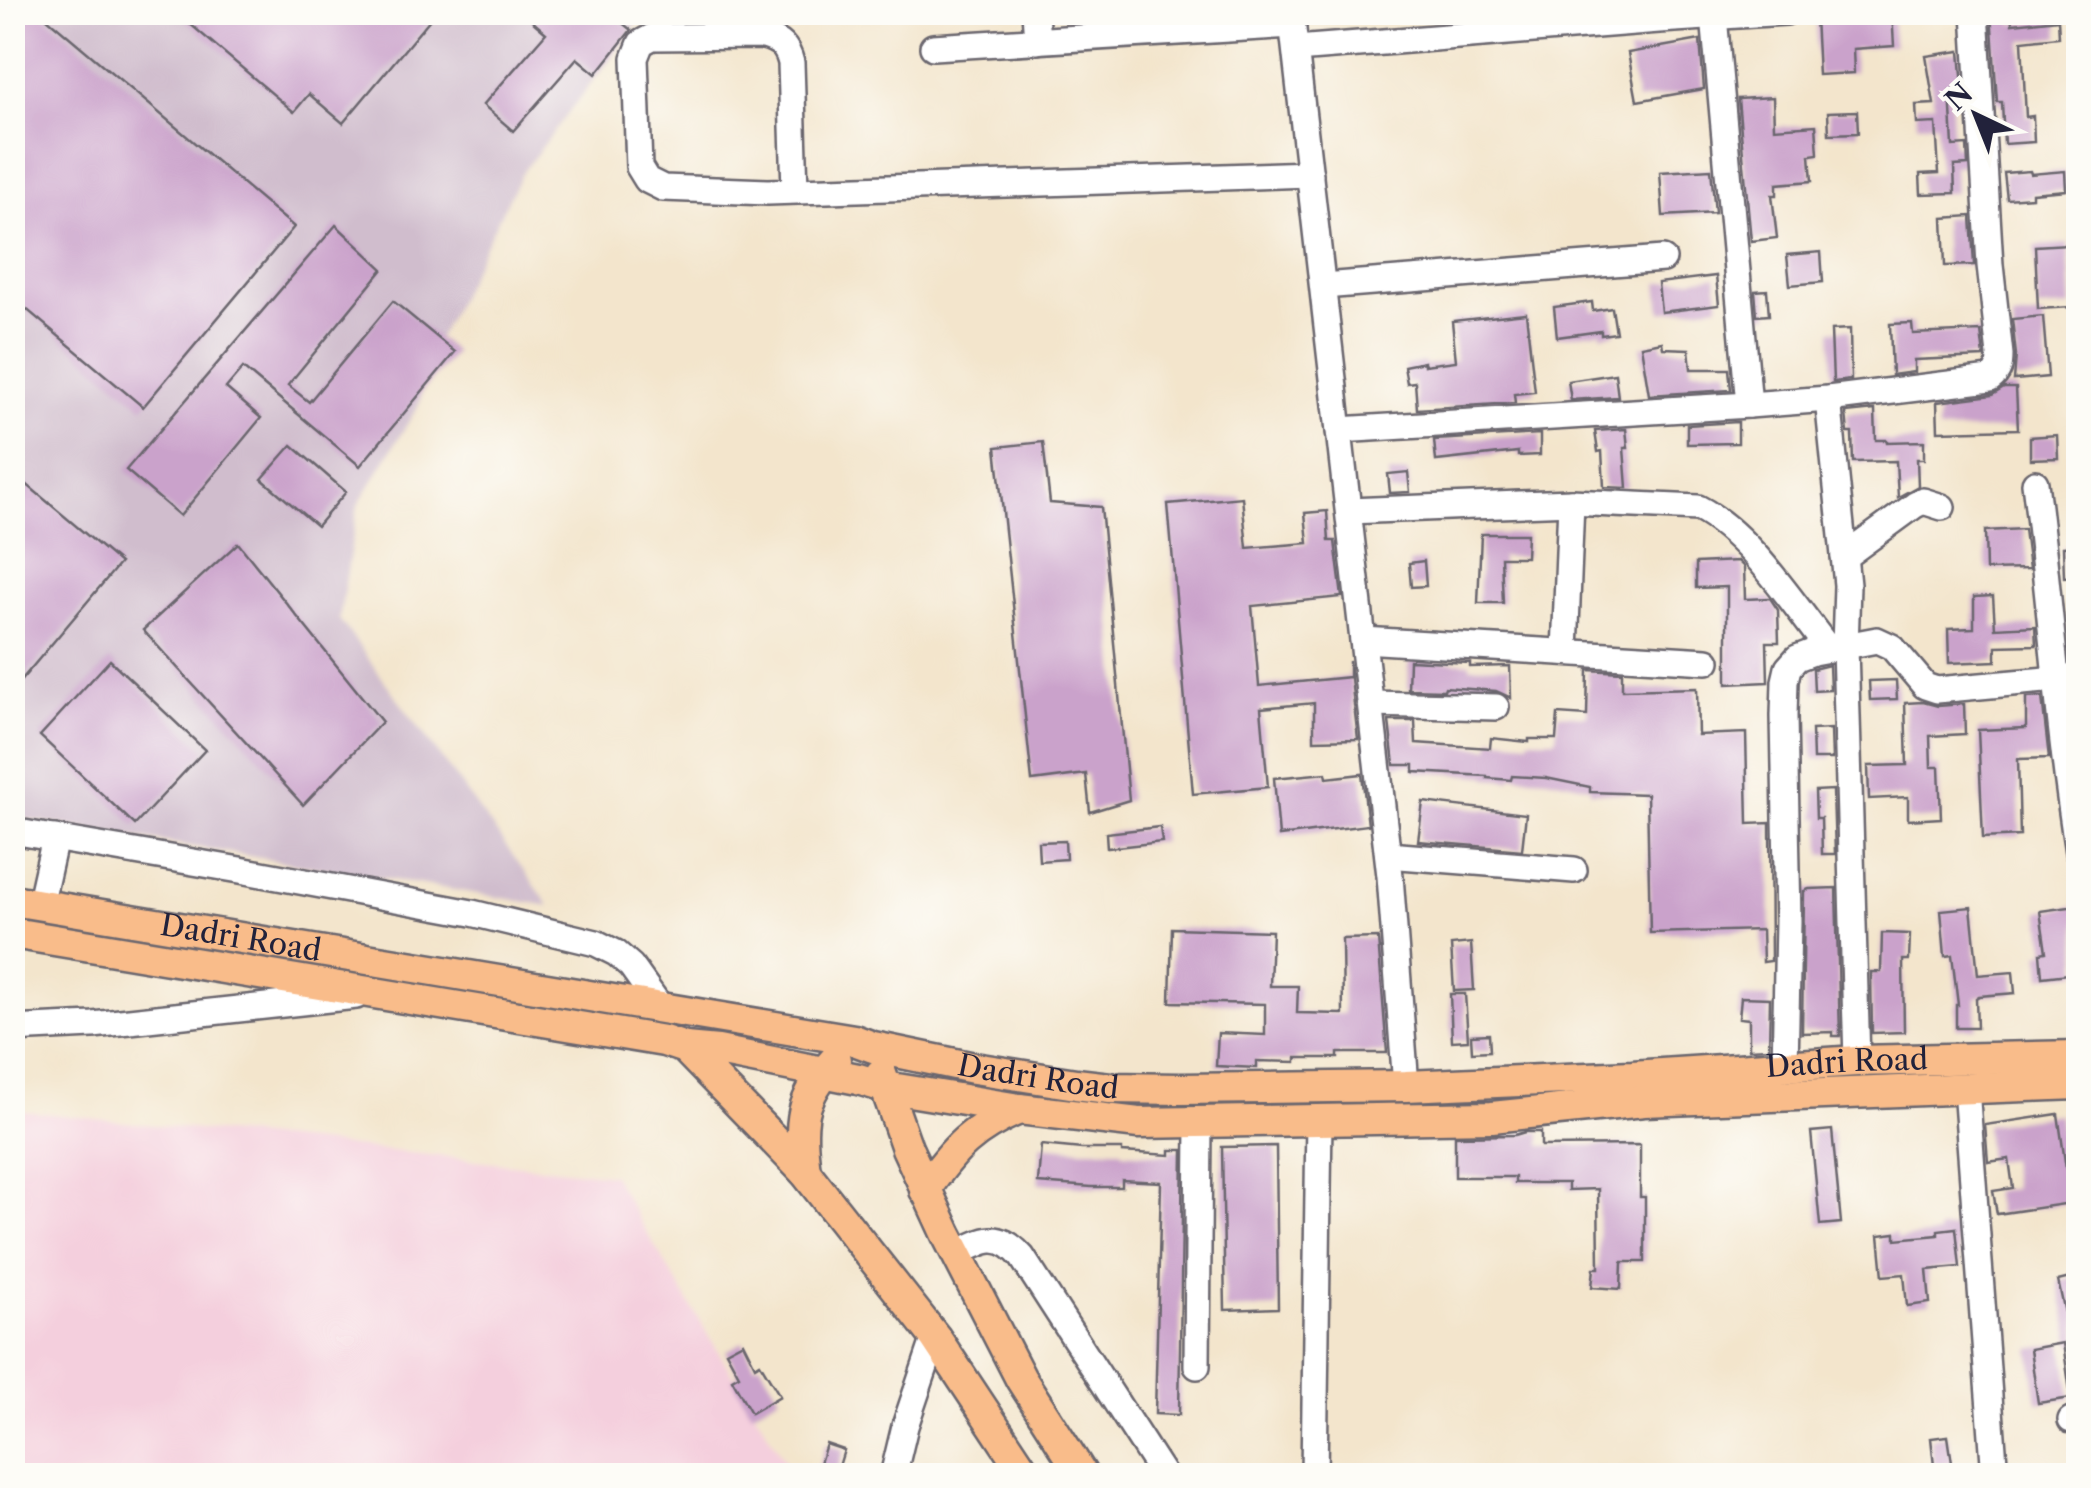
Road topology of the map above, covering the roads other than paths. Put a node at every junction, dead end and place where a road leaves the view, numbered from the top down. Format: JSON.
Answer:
{"nodes":[{"id":1,"x":1035,"y":12,"type":"edge"},
{"id":2,"x":1786,"y":12,"type":"edge"},
{"id":3,"x":1975,"y":12,"type":"edge"},
{"id":4,"x":1659,"y":16,"type":"edge"},
{"id":5,"x":1714,"y":16,"type":"junction"},
{"id":6,"x":1293,"y":29,"type":"edge"},
{"id":7,"x":1037,"y":41,"type":"junction"},
{"id":8,"x":932,"y":47,"type":"dead end"},
{"id":9,"x":1310,"y":174,"type":"junction"},
{"id":10,"x":795,"y":190,"type":"junction"},
{"id":11,"x":1663,"y":258,"type":"dead end"},
{"id":12,"x":1323,"y":286,"type":"junction"},
{"id":13,"x":1828,"y":399,"type":"junction"},
{"id":14,"x":1749,"y":405,"type":"junction"},
{"id":15,"x":1340,"y":430,"type":"junction"},
{"id":16,"x":2035,"y":483,"type":"dead end"},
{"id":17,"x":1571,"y":502,"type":"junction"},
{"id":18,"x":1942,"y":507,"type":"dead end"},
{"id":19,"x":1348,"y":510,"type":"junction"},
{"id":20,"x":1844,"y":556,"type":"junction"},
{"id":21,"x":1363,"y":640,"type":"junction"},
{"id":22,"x":1837,"y":648,"type":"junction"},
{"id":23,"x":1565,"y":652,"type":"junction"},
{"id":24,"x":1706,"y":660,"type":"dead end"},
{"id":25,"x":2066,"y":678,"type":"edge"},
{"id":26,"x":1370,"y":704,"type":"junction"},
{"id":27,"x":1496,"y":708,"type":"dead end"},
{"id":28,"x":12,"y":831,"type":"edge"},
{"id":29,"x":55,"y":838,"type":"junction"},
{"id":30,"x":2078,"y":852,"type":"edge"},
{"id":31,"x":1388,"y":855,"type":"junction"},
{"id":32,"x":1574,"y":870,"type":"dead end"},
{"id":33,"x":36,"y":892,"type":"edge"},
{"id":34,"x":12,"y":932,"type":"edge"},
{"id":35,"x":377,"y":993,"type":"junction"},
{"id":36,"x":660,"y":1008,"type":"junction"},
{"id":37,"x":12,"y":1030,"type":"edge"},
{"id":38,"x":864,"y":1043,"type":"junction"},
{"id":39,"x":675,"y":1044,"type":"junction"},
{"id":40,"x":2078,"y":1056,"type":"edge"},
{"id":41,"x":1857,"y":1061,"type":"junction"},
{"id":42,"x":1786,"y":1067,"type":"junction"},
{"id":43,"x":824,"y":1072,"type":"junction"},
{"id":44,"x":2078,"y":1084,"type":"edge"},
{"id":45,"x":1406,"y":1086,"type":"junction"},
{"id":46,"x":885,"y":1088,"type":"junction"},
{"id":47,"x":1966,"y":1088,"type":"junction"},
{"id":48,"x":1019,"y":1109,"type":"junction"},
{"id":49,"x":1319,"y":1119,"type":"junction"},
{"id":50,"x":1199,"y":1123,"type":"junction"},
{"id":51,"x":805,"y":1172,"type":"junction"},
{"id":52,"x":925,"y":1190,"type":"junction"},
{"id":53,"x":957,"y":1254,"type":"junction"},
{"id":54,"x":935,"y":1337,"type":"junction"},
{"id":55,"x":1197,"y":1366,"type":"dead end"},
{"id":56,"x":1989,"y":1475,"type":"edge"},
{"id":57,"x":893,"y":1476,"type":"edge"},
{"id":58,"x":1027,"y":1476,"type":"edge"},
{"id":59,"x":1083,"y":1476,"type":"edge"},
{"id":60,"x":1164,"y":1476,"type":"edge"},
{"id":61,"x":1314,"y":1476,"type":"edge"}],
"edges":[{"from":1,"to":7,"type":"street"},
{"from":2,"to":5,"type":"street"},
{"from":3,"to":13,"type":"street"},
{"from":4,"to":5,"type":"street"},
{"from":4,"to":6,"type":"street"},
{"from":5,"to":14,"type":"street"},
{"from":6,"to":7,"type":"street"},
{"from":6,"to":9,"type":"street"},
{"from":7,"to":8,"type":"street"},
{"from":9,"to":10,"type":"street"},
{"from":9,"to":12,"type":"street"},
{"from":10,"to":10,"type":"street"},
{"from":11,"to":12,"type":"street"},
{"from":12,"to":15,"type":"street"},
{"from":13,"to":14,"type":"street"},
{"from":13,"to":20,"type":"street"},
{"from":14,"to":15,"type":"street"},
{"from":15,"to":19,"type":"street"},
{"from":16,"to":25,"type":"street"},
{"from":17,"to":19,"type":"street"},
{"from":17,"to":22,"type":"street"},
{"from":17,"to":23,"type":"street"},
{"from":18,"to":20,"type":"street"},
{"from":19,"to":21,"type":"street"},
{"from":20,"to":22,"type":"street"},
{"from":21,"to":23,"type":"street"},
{"from":21,"to":26,"type":"street"},
{"from":22,"to":25,"type":"street"},
{"from":22,"to":41,"type":"street"},
{"from":22,"to":42,"type":"street"},
{"from":23,"to":24,"type":"street"},
{"from":25,"to":30,"type":"street"},
{"from":26,"to":27,"type":"street"},
{"from":26,"to":31,"type":"street"},
{"from":28,"to":29,"type":"street"},
{"from":29,"to":33,"type":"street"},
{"from":29,"to":36,"type":"street"},
{"from":31,"to":32,"type":"street"},
{"from":31,"to":45,"type":"street"},
{"from":33,"to":36,"type":"main road","name":"Dadri Road"},
{"from":34,"to":35,"type":"main road","name":"Dadri Road"},
{"from":35,"to":37,"type":"street"},
{"from":35,"to":39,"type":"main road","name":"Dadri Road"},
{"from":36,"to":38,"type":"main road","name":"Dadri Road"},
{"from":38,"to":43,"type":"main road"},
{"from":38,"to":45,"type":"main road","name":"Dadri Road"},
{"from":38,"to":46,"type":"main road"},
{"from":39,"to":43,"type":"main road","name":"Dadri Road"},
{"from":39,"to":51,"type":"main road"},
{"from":40,"to":41,"type":"main road","name":"Dadri Road"},
{"from":41,"to":42,"type":"main road","name":"Dadri Road"},
{"from":42,"to":45,"type":"main road","name":"Dadri Road"},
{"from":43,"to":46,"type":"main road","name":"Dadri Road"},
{"from":43,"to":51,"type":"main road"},
{"from":44,"to":47,"type":"main road","name":"Dadri Road"},
{"from":46,"to":48,"type":"main road","name":"Dadri Road"},
{"from":46,"to":52,"type":"main road"},
{"from":47,"to":49,"type":"main road","name":"Dadri Road"},
{"from":47,"to":56,"type":"street"},
{"from":48,"to":50,"type":"main road","name":"Dadri Road"},
{"from":48,"to":52,"type":"main road"},
{"from":49,"to":50,"type":"main road","name":"Dadri Road"},
{"from":49,"to":61,"type":"street"},
{"from":50,"to":55,"type":"street"},
{"from":51,"to":54,"type":"main road"},
{"from":52,"to":53,"type":"main road"},
{"from":53,"to":59,"type":"main road"},
{"from":53,"to":60,"type":"street"},
{"from":54,"to":57,"type":"street"},
{"from":54,"to":58,"type":"main road"}]}
